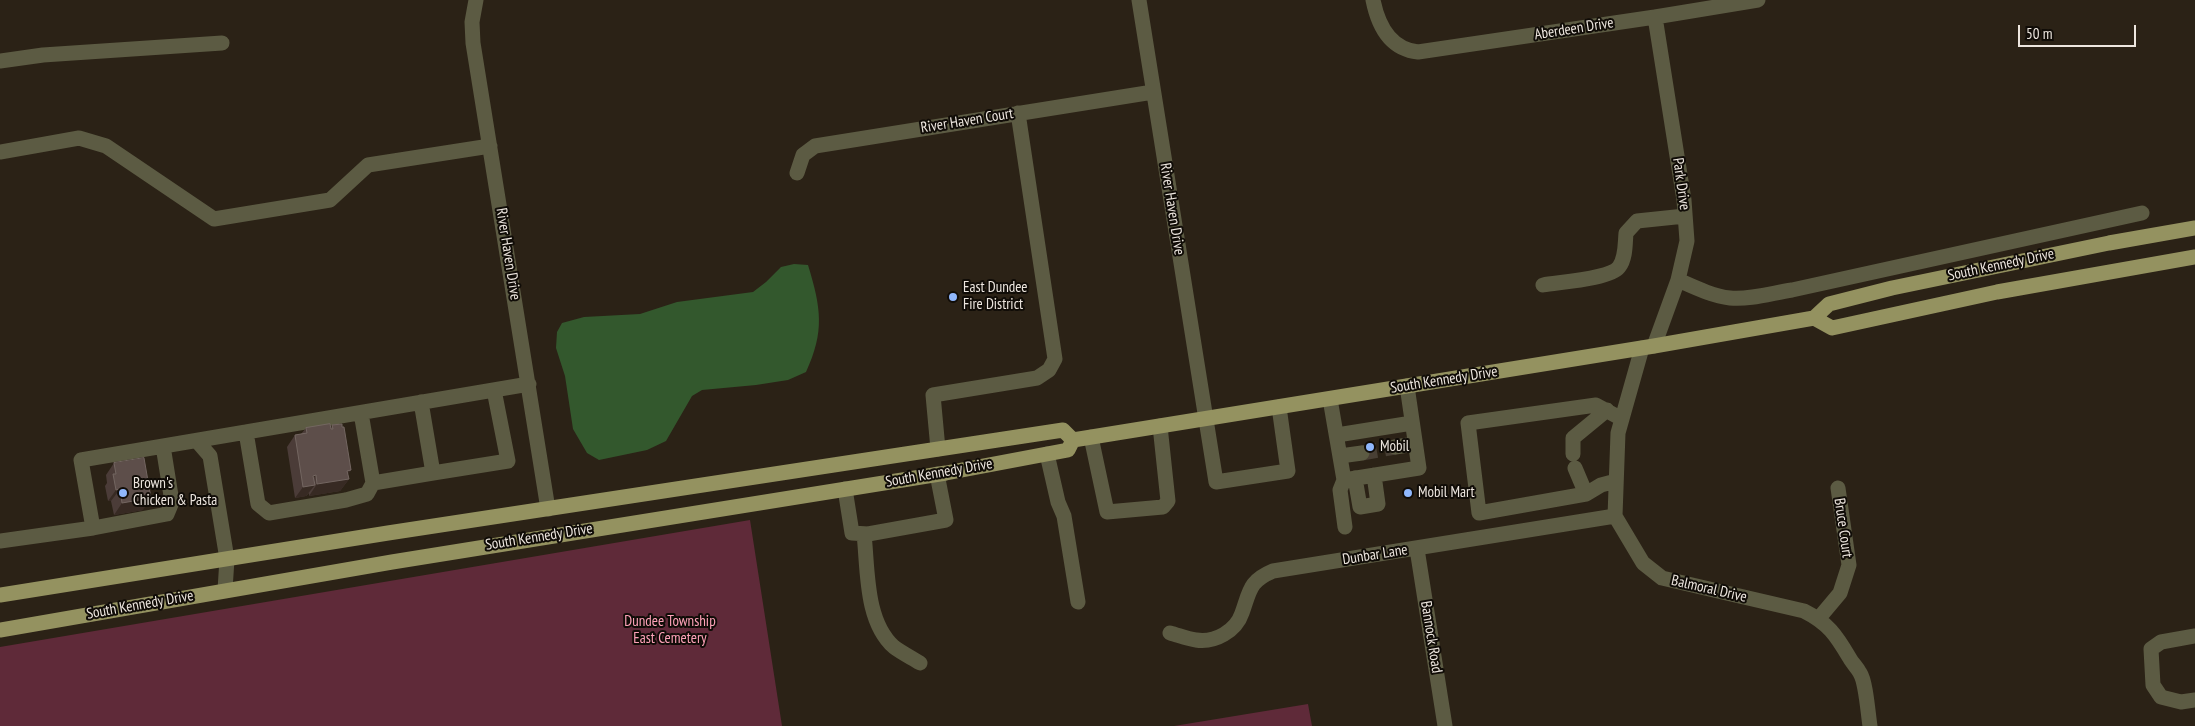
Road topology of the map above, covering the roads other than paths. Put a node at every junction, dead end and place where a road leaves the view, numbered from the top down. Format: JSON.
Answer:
{"nodes":[{"id":1,"x":476,"y":0,"type":"edge"},
{"id":2,"x":1139,"y":0,"type":"edge"},
{"id":3,"x":1373,"y":0,"type":"edge"},
{"id":4,"x":1758,"y":0,"type":"edge"},
{"id":5,"x":1655,"y":17,"type":"junction"},
{"id":6,"x":222,"y":43,"type":"dead end"},
{"id":7,"x":0,"y":61,"type":"edge"},
{"id":8,"x":1154,"y":92,"type":"junction"},
{"id":9,"x":1018,"y":113,"type":"junction"},
{"id":10,"x":490,"y":146,"type":"junction"},
{"id":11,"x":0,"y":152,"type":"edge"},
{"id":12,"x":797,"y":173,"type":"dead end"},
{"id":13,"x":2142,"y":213,"type":"dead end"},
{"id":14,"x":1685,"y":216,"type":"junction"},
{"id":15,"x":2195,"y":228,"type":"edge"},
{"id":16,"x":2195,"y":257,"type":"edge"},
{"id":17,"x":1678,"y":280,"type":"junction"},
{"id":18,"x":1543,"y":285,"type":"dead end"},
{"id":19,"x":1814,"y":318,"type":"junction"},
{"id":20,"x":1648,"y":347,"type":"junction"},
{"id":21,"x":529,"y":384,"type":"junction"},
{"id":22,"x":1407,"y":386,"type":"junction"},
{"id":23,"x":494,"y":390,"type":"junction"},
{"id":24,"x":1330,"y":399,"type":"junction"},
{"id":25,"x":421,"y":402,"type":"junction"},
{"id":26,"x":1279,"y":407,"type":"junction"},
{"id":27,"x":1601,"y":407,"type":"junction"},
{"id":28,"x":361,"y":413,"type":"junction"},
{"id":29,"x":1206,"y":418,"type":"junction"},
{"id":30,"x":1622,"y":419,"type":"junction"},
{"id":31,"x":1412,"y":423,"type":"junction"},
{"id":32,"x":1160,"y":426,"type":"junction"},
{"id":33,"x":246,"y":432,"type":"junction"},
{"id":34,"x":1336,"y":435,"type":"junction"},
{"id":35,"x":1091,"y":437,"type":"junction"},
{"id":36,"x":1073,"y":440,"type":"junction"},
{"id":37,"x":197,"y":441,"type":"junction"},
{"id":38,"x":1415,"y":444,"type":"junction"},
{"id":39,"x":163,"y":446,"type":"junction"},
{"id":40,"x":1395,"y":447,"type":"tunnel mouth"},
{"id":41,"x":938,"y":449,"type":"junction"},
{"id":42,"x":1362,"y":453,"type":"tunnel mouth"},
{"id":43,"x":1047,"y":454,"type":"junction"},
{"id":44,"x":1340,"y":456,"type":"junction"},
{"id":45,"x":433,"y":473,"type":"junction"},
{"id":46,"x":937,"y":474,"type":"junction"},
{"id":47,"x":1374,"y":475,"type":"junction"},
{"id":48,"x":1350,"y":479,"type":"junction"},
{"id":49,"x":1616,"y":481,"type":"junction"},
{"id":50,"x":373,"y":484,"type":"junction"},
{"id":51,"x":1838,"y":488,"type":"dead end"},
{"id":52,"x":845,"y":489,"type":"junction"},
{"id":53,"x":1586,"y":494,"type":"junction"},
{"id":54,"x":548,"y":509,"type":"junction"},
{"id":55,"x":1615,"y":516,"type":"junction"},
{"id":56,"x":1345,"y":527,"type":"dead end"},
{"id":57,"x":93,"y":528,"type":"junction"},
{"id":58,"x":864,"y":534,"type":"junction"},
{"id":59,"x":0,"y":541,"type":"edge"},
{"id":60,"x":1416,"y":549,"type":"junction"},
{"id":61,"x":227,"y":559,"type":"junction"},
{"id":62,"x":225,"y":590,"type":"junction"},
{"id":63,"x":0,"y":595,"type":"edge"},
{"id":64,"x":1078,"y":602,"type":"dead end"},
{"id":65,"x":1819,"y":618,"type":"junction"},
{"id":66,"x":0,"y":630,"type":"edge"},
{"id":67,"x":1170,"y":633,"type":"dead end"},
{"id":68,"x":2195,"y":636,"type":"edge"},
{"id":69,"x":920,"y":663,"type":"dead end"},
{"id":70,"x":2195,"y":700,"type":"edge"},
{"id":71,"x":1445,"y":726,"type":"edge"},
{"id":72,"x":1870,"y":726,"type":"edge"}],
"edges":[{"from":1,"to":10,"type":"street","name":"River Haven Drive"},
{"from":2,"to":8,"type":"street","name":"River Haven Drive"},
{"from":3,"to":5,"type":"street","name":"Aberdeen Drive"},
{"from":4,"to":5,"type":"street","name":"Aberdeen Drive"},
{"from":5,"to":14,"type":"street","name":"Park Drive"},
{"from":6,"to":7,"type":"street"},
{"from":8,"to":9,"type":"street","name":"River Haven Court"},
{"from":8,"to":29,"type":"street","name":"River Haven Drive"},
{"from":9,"to":12,"type":"street","name":"River Haven Court"},
{"from":9,"to":41,"type":"street"},
{"from":10,"to":11,"type":"street"},
{"from":10,"to":21,"type":"street","name":"River Haven Drive"},
{"from":13,"to":17,"type":"street"},
{"from":14,"to":17,"type":"street","name":"Park Drive"},
{"from":14,"to":18,"type":"street"},
{"from":15,"to":19,"type":"main road","name":"South Kennedy Drive"},
{"from":16,"to":19,"type":"main road","name":"South Kennedy Drive"},
{"from":17,"to":20,"type":"street","name":"Park Drive"},
{"from":19,"to":20,"type":"main road","name":"South Kennedy Drive"},
{"from":20,"to":22,"type":"main road","name":"South Kennedy Drive"},
{"from":20,"to":30,"type":"street"},
{"from":21,"to":23,"type":"street"},
{"from":21,"to":54,"type":"street","name":"River Haven Drive"},
{"from":22,"to":24,"type":"main road","name":"South Kennedy Drive"},
{"from":22,"to":31,"type":"street"},
{"from":23,"to":25,"type":"street"},
{"from":23,"to":45,"type":"street"},
{"from":24,"to":26,"type":"main road","name":"South Kennedy Drive"},
{"from":24,"to":34,"type":"street"},
{"from":25,"to":28,"type":"street"},
{"from":25,"to":45,"type":"street"},
{"from":26,"to":29,"type":"main road","name":"South Kennedy Drive"},
{"from":26,"to":29,"type":"street","name":"River Haven Drive"},
{"from":27,"to":30,"type":"street"},
{"from":27,"to":53,"type":"street"},
{"from":27,"to":53,"type":"street"},
{"from":28,"to":33,"type":"street"},
{"from":28,"to":50,"type":"street"},
{"from":29,"to":32,"type":"main road","name":"South Kennedy Drive"},
{"from":30,"to":49,"type":"street"},
{"from":31,"to":34,"type":"street"},
{"from":31,"to":38,"type":"street"},
{"from":32,"to":35,"type":"main road","name":"South Kennedy Drive"},
{"from":32,"to":35,"type":"street"},
{"from":33,"to":37,"type":"street"},
{"from":33,"to":50,"type":"street"},
{"from":34,"to":44,"type":"street"},
{"from":35,"to":36,"type":"main road","name":"South Kennedy Drive"},
{"from":36,"to":41,"type":"main road","name":"South Kennedy Drive"},
{"from":36,"to":43,"type":"main road","name":"South Kennedy Drive"},
{"from":37,"to":39,"type":"street"},
{"from":37,"to":61,"type":"street"},
{"from":38,"to":40,"type":"street"},
{"from":38,"to":47,"type":"street"},
{"from":39,"to":57,"type":"street"},
{"from":39,"to":57,"type":"street"},
{"from":41,"to":54,"type":"main road","name":"South Kennedy Drive"},
{"from":42,"to":44,"type":"street"},
{"from":43,"to":46,"type":"main road","name":"South Kennedy Drive"},
{"from":43,"to":64,"type":"street"},
{"from":44,"to":48,"type":"street"},
{"from":45,"to":50,"type":"street"},
{"from":46,"to":52,"type":"main road","name":"South Kennedy Drive"},
{"from":46,"to":58,"type":"street"},
{"from":47,"to":48,"type":"street"},
{"from":47,"to":48,"type":"street"},
{"from":48,"to":56,"type":"street"},
{"from":49,"to":53,"type":"street"},
{"from":49,"to":55,"type":"street"},
{"from":51,"to":65,"type":"street","name":"Bruce Court"},
{"from":52,"to":58,"type":"street"},
{"from":52,"to":62,"type":"main road","name":"South Kennedy Drive"},
{"from":54,"to":61,"type":"main road","name":"South Kennedy Drive"},
{"from":55,"to":60,"type":"street","name":"Dunbar Lane"},
{"from":55,"to":65,"type":"street","name":"Balmoral Drive"},
{"from":57,"to":59,"type":"street"},
{"from":58,"to":69,"type":"street"},
{"from":60,"to":67,"type":"street","name":"Dunbar Lane"},
{"from":60,"to":71,"type":"street","name":"Bannock Road"},
{"from":61,"to":62,"type":"street"},
{"from":61,"to":63,"type":"main road","name":"South Kennedy Drive"},
{"from":62,"to":66,"type":"main road","name":"South Kennedy Drive"},
{"from":65,"to":72,"type":"street","name":"Balmoral Drive"},
{"from":68,"to":70,"type":"street"}]}
